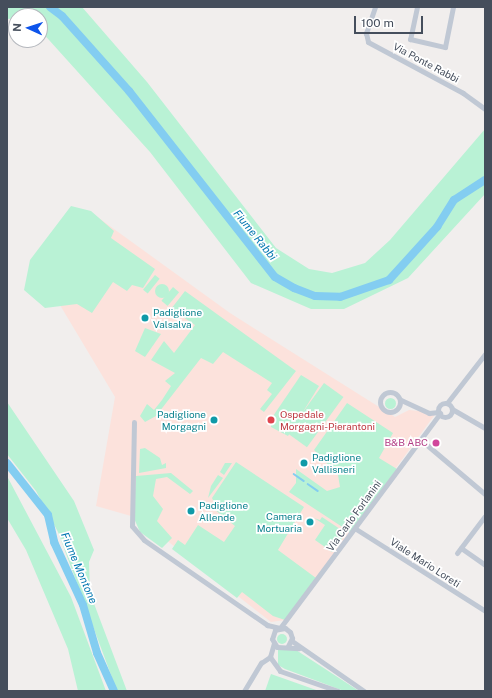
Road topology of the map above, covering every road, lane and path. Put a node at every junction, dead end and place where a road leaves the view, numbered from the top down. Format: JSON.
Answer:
{"nodes":[{"id":1,"x":375,"y":7,"type":"edge"},
{"id":2,"x":417,"y":7,"type":"edge"},
{"id":3,"x":453,"y":7,"type":"edge"},
{"id":4,"x":485,"y":109,"type":"edge"},
{"id":5,"x":485,"y":354,"type":"edge"},
{"id":6,"x":401,"y":400,"type":"junction"},
{"id":7,"x":447,"y":403,"type":"junction"},
{"id":8,"x":400,"y":406,"type":"junction"},
{"id":9,"x":414,"y":406,"type":"junction"},
{"id":10,"x":452,"y":409,"type":"junction"},
{"id":11,"x":442,"y":413,"type":"junction"},
{"id":12,"x":457,"y":414,"type":"junction"},
{"id":13,"x":134,"y":422,"type":"dead end"},
{"id":14,"x":485,"y":427,"type":"edge"},
{"id":15,"x":421,"y":440,"type":"junction"},
{"id":16,"x":485,"y":494,"type":"edge"},
{"id":17,"x":485,"y":516,"type":"edge"},
{"id":18,"x":356,"y":529,"type":"junction"},
{"id":19,"x":461,"y":548,"type":"junction"},
{"id":20,"x":457,"y":553,"type":"dead end"},
{"id":21,"x":485,"y":565,"type":"edge"},
{"id":22,"x":485,"y":611,"type":"edge"},
{"id":23,"x":270,"y":626,"type":"junction"},
{"id":24,"x":282,"y":628,"type":"junction"},
{"id":25,"x":274,"y":632,"type":"junction"},
{"id":26,"x":292,"y":641,"type":"junction"},
{"id":27,"x":275,"y":645,"type":"junction"},
{"id":28,"x":288,"y":646,"type":"junction"},
{"id":29,"x":300,"y":648,"type":"junction"},
{"id":30,"x":271,"y":654,"type":"junction"},
{"id":31,"x":244,"y":691,"type":"edge"},
{"id":32,"x":338,"y":691,"type":"edge"},
{"id":33,"x":364,"y":691,"type":"edge"}],
"edges":[{"from":1,"to":4,"type":"street","name":"Via Ponte Rabbi"},
{"from":2,"to":3,"type":"street"},
{"from":5,"to":7,"type":"street"},
{"from":6,"to":8,"type":"street"},
{"from":6,"to":8,"type":"street"},
{"from":6,"to":9,"type":"street"},
{"from":7,"to":10,"type":"street"},
{"from":7,"to":11,"type":"street"},
{"from":8,"to":9,"type":"street"},
{"from":9,"to":11,"type":"street"},
{"from":10,"to":11,"type":"street"},
{"from":10,"to":12,"type":"street"},
{"from":11,"to":12,"type":"street"},
{"from":11,"to":15,"type":"street","name":"Via Carlo Forlanini"},
{"from":12,"to":14,"type":"street"},
{"from":13,"to":23,"type":"street"},
{"from":15,"to":16,"type":"street"},
{"from":15,"to":18,"type":"street","name":"Via Carlo Forlanini"},
{"from":17,"to":19,"type":"street"},
{"from":18,"to":22,"type":"street","name":"Viale Mario Loreti"},
{"from":18,"to":24,"type":"street","name":"Via Carlo Forlanini"},
{"from":19,"to":20,"type":"street"},
{"from":19,"to":21,"type":"street"},
{"from":23,"to":24,"type":"street"},
{"from":23,"to":25,"type":"street"},
{"from":24,"to":25,"type":"street"},
{"from":24,"to":26,"type":"street"},
{"from":25,"to":27,"type":"street"},
{"from":26,"to":28,"type":"street"},
{"from":26,"to":29,"type":"street"},
{"from":27,"to":28,"type":"street"},
{"from":27,"to":30,"type":"street"},
{"from":28,"to":29,"type":"street"},
{"from":29,"to":33,"type":"street"},
{"from":30,"to":31,"type":"street"},
{"from":30,"to":32,"type":"street"}]}
